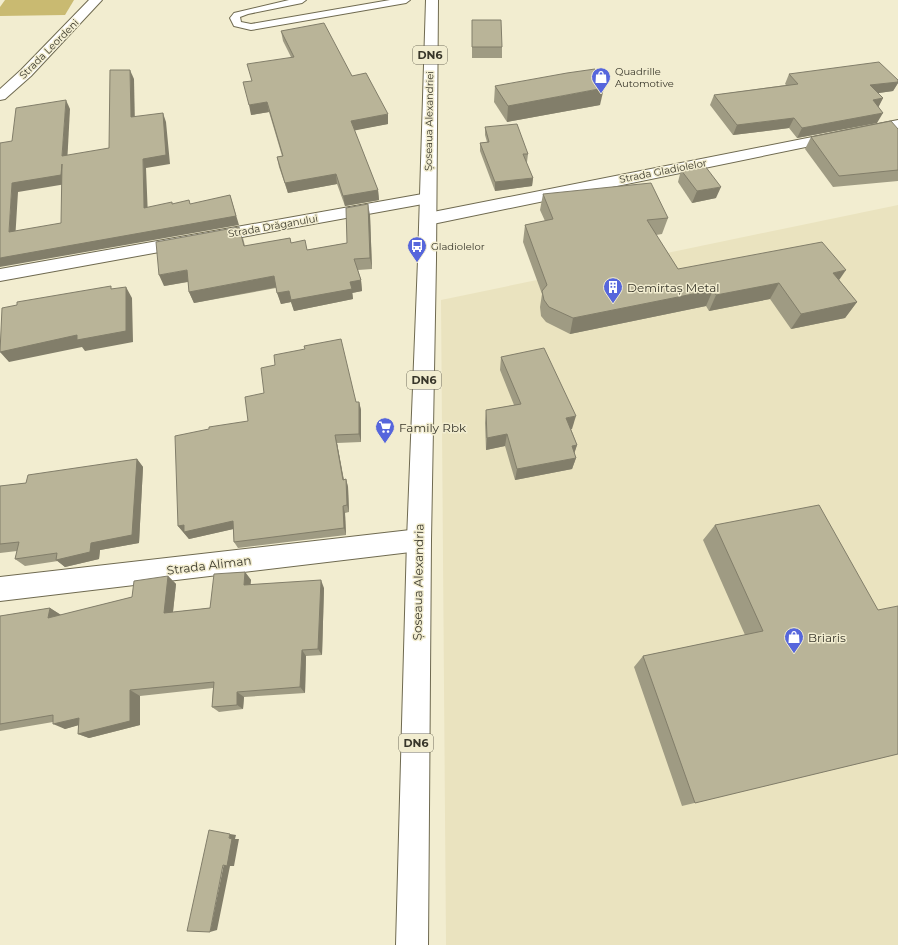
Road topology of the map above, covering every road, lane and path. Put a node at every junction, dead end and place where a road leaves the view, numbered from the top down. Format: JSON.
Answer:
{"nodes":[{"id":1,"x":96,"y":0,"type":"edge"},
{"id":2,"x":302,"y":0,"type":"edge"},
{"id":3,"x":406,"y":0,"type":"edge"},
{"id":4,"x":432,"y":0,"type":"edge"},
{"id":5,"x":0,"y":96,"type":"edge"},
{"id":6,"x":898,"y":124,"type":"edge"},
{"id":7,"x":428,"y":198,"type":"junction"},
{"id":8,"x":428,"y":219,"type":"junction"},
{"id":9,"x":0,"y":275,"type":"edge"},
{"id":10,"x":419,"y":540,"type":"junction"},
{"id":11,"x":0,"y":589,"type":"edge"},
{"id":12,"x":412,"y":945,"type":"edge"}],
"edges":[{"from":1,"to":5,"type":"street","name":"Strada Leordeni"},
{"from":2,"to":3,"type":"lane"},
{"from":4,"to":7,"type":"street","name":"Șoseaua Alexandriei","number":"DN6"},
{"from":6,"to":8,"type":"street","name":"Strada Gladiolelor"},
{"from":7,"to":8,"type":"street","name":"Șoseaua Alexandriei","number":"DN6"},
{"from":7,"to":9,"type":"street","name":"Strada Drăganului"},
{"from":8,"to":10,"type":"street","name":"Șoseaua Alexandria","number":"DN6"},
{"from":10,"to":11,"type":"street","name":"Strada Aliman"},
{"from":10,"to":12,"type":"street","name":"Șoseaua Alexandria","number":"DN6"}]}
